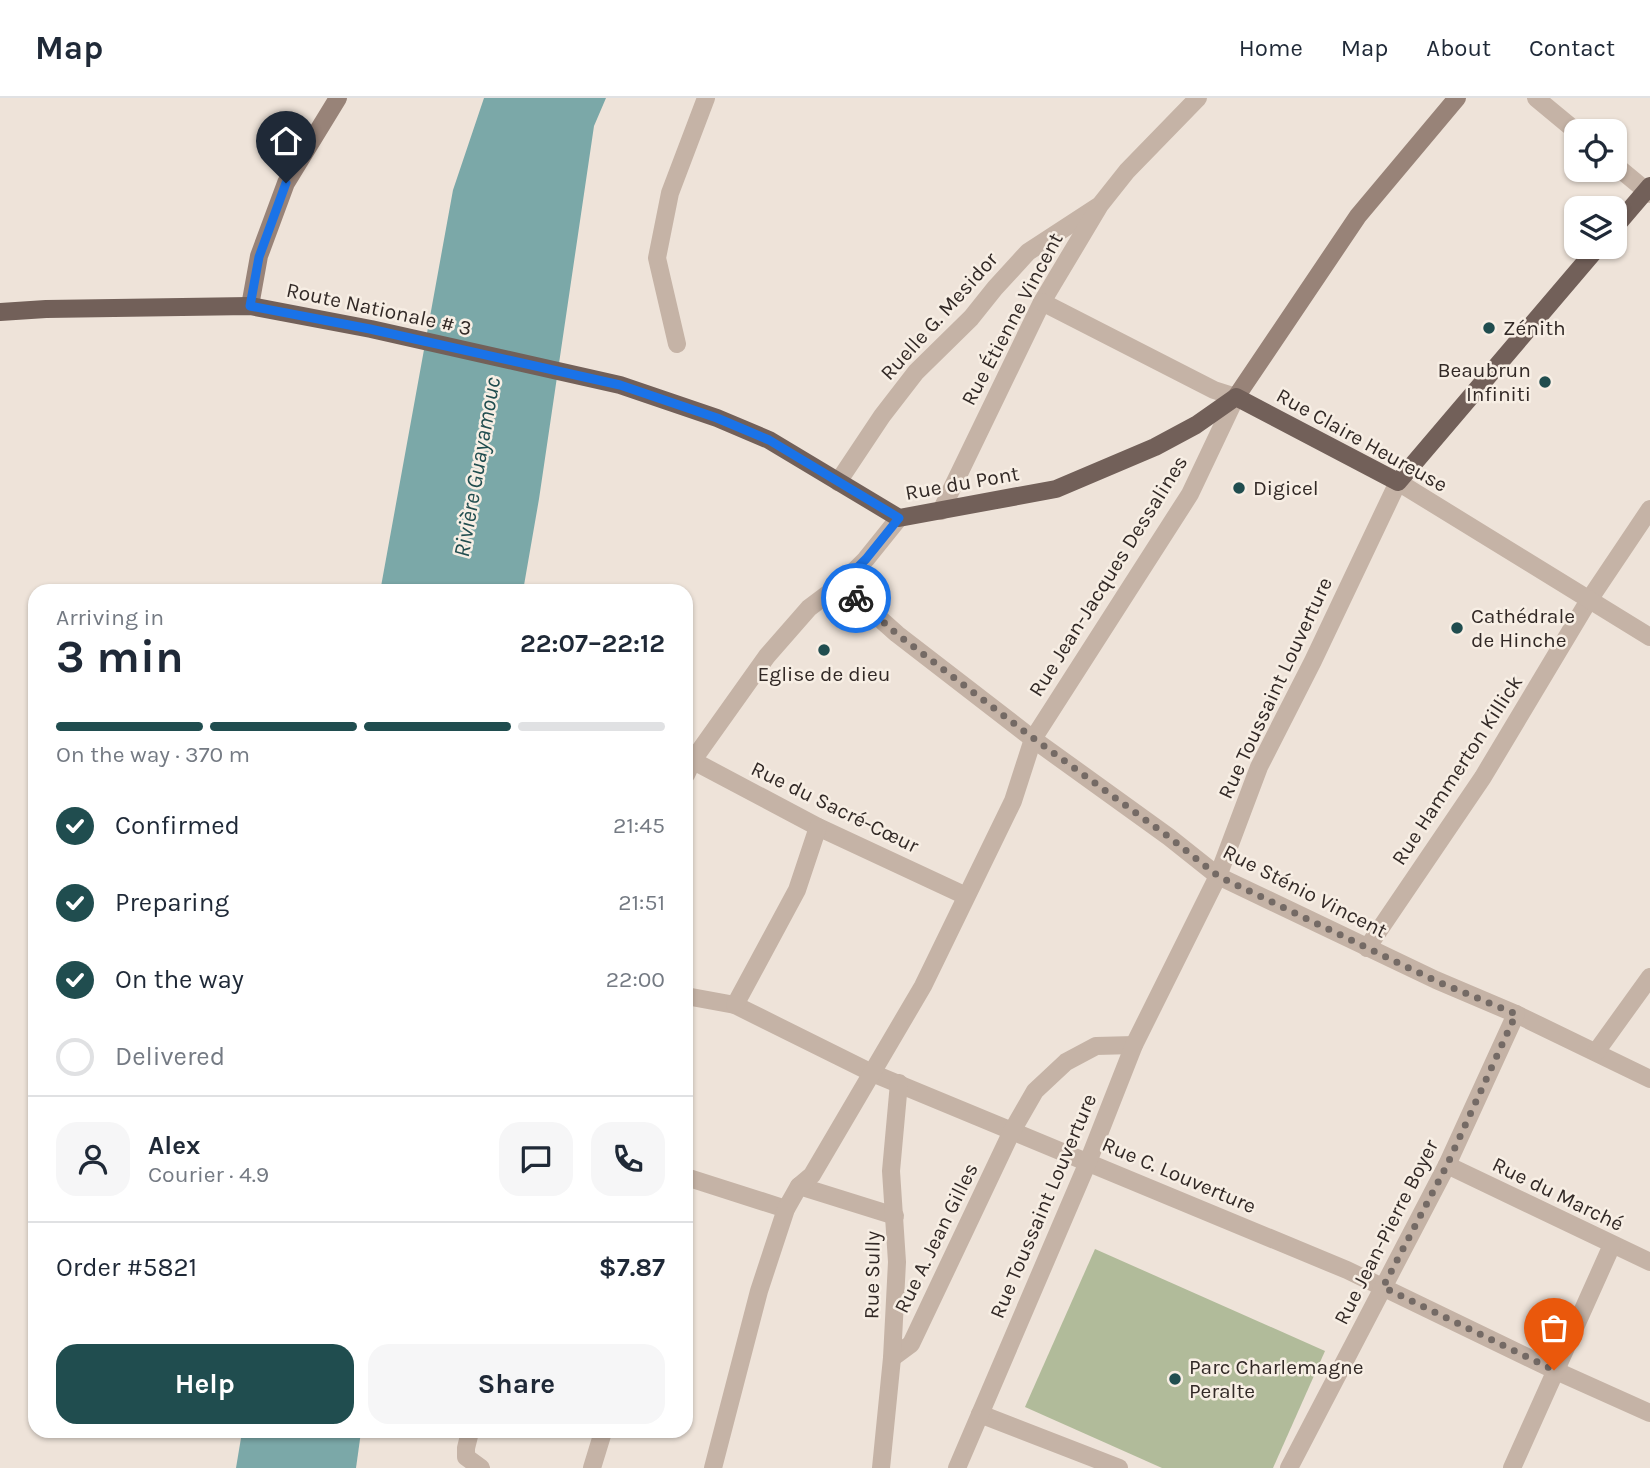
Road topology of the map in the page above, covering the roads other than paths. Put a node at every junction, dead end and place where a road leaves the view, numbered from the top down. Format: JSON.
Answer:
{"nodes":[{"id":1,"x":338,"y":98,"type":"edge"},
{"id":2,"x":706,"y":98,"type":"edge"},
{"id":3,"x":1198,"y":98,"type":"edge"},
{"id":4,"x":1457,"y":98,"type":"edge"},
{"id":5,"x":1536,"y":98,"type":"edge"},
{"id":6,"x":1564,"y":121,"type":"edge"},
{"id":7,"x":1627,"y":174,"type":"edge"},
{"id":8,"x":1649,"y":190,"type":"edge"},
{"id":9,"x":1100,"y":205,"type":"junction"},
{"id":10,"x":1627,"y":214,"type":"edge"},
{"id":11,"x":1588,"y":259,"type":"edge"},
{"id":12,"x":1042,"y":302,"type":"junction"},
{"id":13,"x":250,"y":306,"type":"junction"},
{"id":14,"x":0,"y":312,"type":"edge"},
{"id":15,"x":677,"y":344,"type":"dead end"},
{"id":16,"x":620,"y":385,"type":"joint"},
{"id":17,"x":1236,"y":397,"type":"junction"},
{"id":18,"x":838,"y":482,"type":"junction"},
{"id":19,"x":1398,"y":482,"type":"junction"},
{"id":20,"x":1650,"y":509,"type":"edge"},
{"id":21,"x":941,"y":511,"type":"junction"},
{"id":22,"x":899,"y":518,"type":"junction"},
{"id":23,"x":841,"y":584,"type":"junction"},
{"id":24,"x":1589,"y":600,"type":"junction"},
{"id":25,"x":1650,"y":637,"type":"edge"},
{"id":26,"x":1033,"y":738,"type":"junction"},
{"id":27,"x":693,"y":757,"type":"edge"},
{"id":28,"x":693,"y":766,"type":"edge"},
{"id":29,"x":818,"y":827,"type":"junction"},
{"id":30,"x":1218,"y":876,"type":"junction"},
{"id":31,"x":965,"y":896,"type":"junction"},
{"id":32,"x":1367,"y":948,"type":"junction"},
{"id":33,"x":1650,"y":977,"type":"edge"},
{"id":34,"x":693,"y":997,"type":"edge"},
{"id":35,"x":735,"y":1005,"type":"junction"},
{"id":36,"x":1516,"y":1014,"type":"junction"},
{"id":37,"x":1134,"y":1045,"type":"junction"},
{"id":38,"x":1596,"y":1052,"type":"junction"},
{"id":39,"x":872,"y":1073,"type":"junction"},
{"id":40,"x":1650,"y":1079,"type":"edge"},
{"id":41,"x":899,"y":1083,"type":"junction"},
{"id":42,"x":1013,"y":1131,"type":"junction"},
{"id":43,"x":1088,"y":1162,"type":"junction"},
{"id":44,"x":1447,"y":1165,"type":"junction"},
{"id":45,"x":693,"y":1179,"type":"edge"},
{"id":46,"x":799,"y":1186,"type":"junction"},
{"id":47,"x":786,"y":1209,"type":"junction"},
{"id":48,"x":895,"y":1216,"type":"junction"},
{"id":49,"x":1612,"y":1245,"type":"junction"},
{"id":50,"x":1650,"y":1262,"type":"edge"},
{"id":51,"x":1383,"y":1287,"type":"junction"},
{"id":52,"x":892,"y":1358,"type":"junction"},
{"id":53,"x":1554,"y":1370,"type":"junction"},
{"id":54,"x":1650,"y":1413,"type":"edge"},
{"id":55,"x":980,"y":1414,"type":"junction"},
{"id":56,"x":601,"y":1438,"type":"edge"},
{"id":57,"x":468,"y":1440,"type":"edge"},
{"id":58,"x":481,"y":1468,"type":"edge"},
{"id":59,"x":592,"y":1468,"type":"edge"},
{"id":60,"x":713,"y":1468,"type":"edge"},
{"id":61,"x":881,"y":1468,"type":"edge"},
{"id":62,"x":957,"y":1468,"type":"edge"},
{"id":63,"x":1119,"y":1468,"type":"edge"},
{"id":64,"x":1289,"y":1468,"type":"edge"},
{"id":65,"x":1512,"y":1468,"type":"edge"}],
"edges":[{"from":1,"to":13,"type":"main road"},
{"from":2,"to":15,"type":"street"},
{"from":3,"to":9,"type":"street","name":"Rue Étienne Vincent"},
{"from":4,"to":17,"type":"main road","name":"Rue Jean-Jacques Dessalines"},
{"from":5,"to":6,"type":"street"},
{"from":7,"to":8,"type":"street"},
{"from":8,"to":10,"type":"main road"},
{"from":9,"to":12,"type":"street","name":"Rue Étienne Vincent"},
{"from":9,"to":18,"type":"street","name":"Ruelle G. Mesidor"},
{"from":11,"to":19,"type":"main road","name":"Rue Toussaint Louverture"},
{"from":12,"to":17,"type":"street","name":"Rue Claire Heureuse"},
{"from":12,"to":21,"type":"street","name":"Rue Étienne Vincent"},
{"from":13,"to":14,"type":"main road","name":"Route Nationale # 3"},
{"from":13,"to":16,"type":"main road","name":"Route Nationale # 3"},
{"from":16,"to":18,"type":"main road","name":"Rue du Pont"},
{"from":17,"to":19,"type":"main road","name":"Rue Claire Heureuse"},
{"from":17,"to":21,"type":"main road","name":"Rue du Pont"},
{"from":17,"to":26,"type":"street","name":"Rue Jean-Jacques Dessalines"},
{"from":18,"to":22,"type":"main road","name":"Rue du Pont"},
{"from":19,"to":24,"type":"street","name":"Rue Claire Heureuse"},
{"from":19,"to":30,"type":"street","name":"Rue Toussaint Louverture"},
{"from":20,"to":24,"type":"street","name":"Rue Hammerton Killick"},
{"from":21,"to":22,"type":"main road","name":"Rue du Pont"},
{"from":22,"to":23,"type":"street"},
{"from":23,"to":26,"type":"street","name":"Rue Sténio Vincent"},
{"from":23,"to":27,"type":"street"},
{"from":24,"to":25,"type":"street","name":"Rue Claire Heureuse"},
{"from":24,"to":32,"type":"street","name":"Rue Hammerton Killick"},
{"from":26,"to":30,"type":"street","name":"Rue Sténio Vincent"},
{"from":26,"to":31,"type":"street","name":"Rue Jean-Jacques Dessalines"},
{"from":28,"to":29,"type":"street","name":"Rue du Sacré-Cœur"},
{"from":29,"to":31,"type":"street","name":"Rue du Sacré-Cœur"},
{"from":29,"to":35,"type":"street"},
{"from":30,"to":32,"type":"street","name":"Rue Sténio Vincent"},
{"from":30,"to":37,"type":"street","name":"Rue Toussaint Louverture"},
{"from":31,"to":39,"type":"street","name":"Rue Jean-Jacques Dessalines"},
{"from":32,"to":36,"type":"street","name":"Rue Sténio Vincent"},
{"from":33,"to":38,"type":"street"},
{"from":34,"to":35,"type":"street","name":"Rue C. Louverture"},
{"from":35,"to":39,"type":"street","name":"Rue C. Louverture"},
{"from":36,"to":38,"type":"street","name":"Rue Sténio Vincent"},
{"from":36,"to":44,"type":"street","name":"Rue Jean-Pierre Boyer"},
{"from":37,"to":42,"type":"street","name":"Rue A. Jean Gilles"},
{"from":37,"to":43,"type":"street","name":"Rue Toussaint Louverture"},
{"from":38,"to":40,"type":"street","name":"Rue Sténio Vincent"},
{"from":39,"to":41,"type":"street","name":"Rue C. Louverture"},
{"from":39,"to":46,"type":"street","name":"Rue Jean-Jacques Dessalines"},
{"from":41,"to":42,"type":"street","name":"Rue C. Louverture"},
{"from":41,"to":48,"type":"street","name":"Rue Sully"},
{"from":42,"to":43,"type":"street","name":"Rue C. Louverture"},
{"from":42,"to":52,"type":"street","name":"Rue A. Jean Gilles"},
{"from":43,"to":51,"type":"street","name":"Rue C. Louverture"},
{"from":43,"to":55,"type":"street","name":"Rue Toussaint Louverture"},
{"from":44,"to":49,"type":"street","name":"Rue du Marché"},
{"from":44,"to":51,"type":"street","name":"Rue Jean-Pierre Boyer"},
{"from":45,"to":47,"type":"street"},
{"from":46,"to":47,"type":"street","name":"Rue Jean-Jacques Dessalines"},
{"from":46,"to":48,"type":"street"},
{"from":47,"to":60,"type":"street","name":"Rue Jean-Jacques Dessalines"},
{"from":48,"to":52,"type":"street","name":"Rue Sully"},
{"from":49,"to":50,"type":"street","name":"Rue du Marché"},
{"from":49,"to":53,"type":"street"},
{"from":51,"to":53,"type":"street","name":"Rue C. Louverture"},
{"from":51,"to":64,"type":"street","name":"Rue Jean-Pierre Boyer"},
{"from":52,"to":61,"type":"street","name":"Rue Sully"},
{"from":53,"to":54,"type":"street","name":"Rue C. Louverture"},
{"from":53,"to":65,"type":"street"},
{"from":55,"to":62,"type":"street","name":"Rue Toussaint Louverture"},
{"from":55,"to":63,"type":"street"},
{"from":56,"to":59,"type":"street"},
{"from":57,"to":58,"type":"street"}]}
